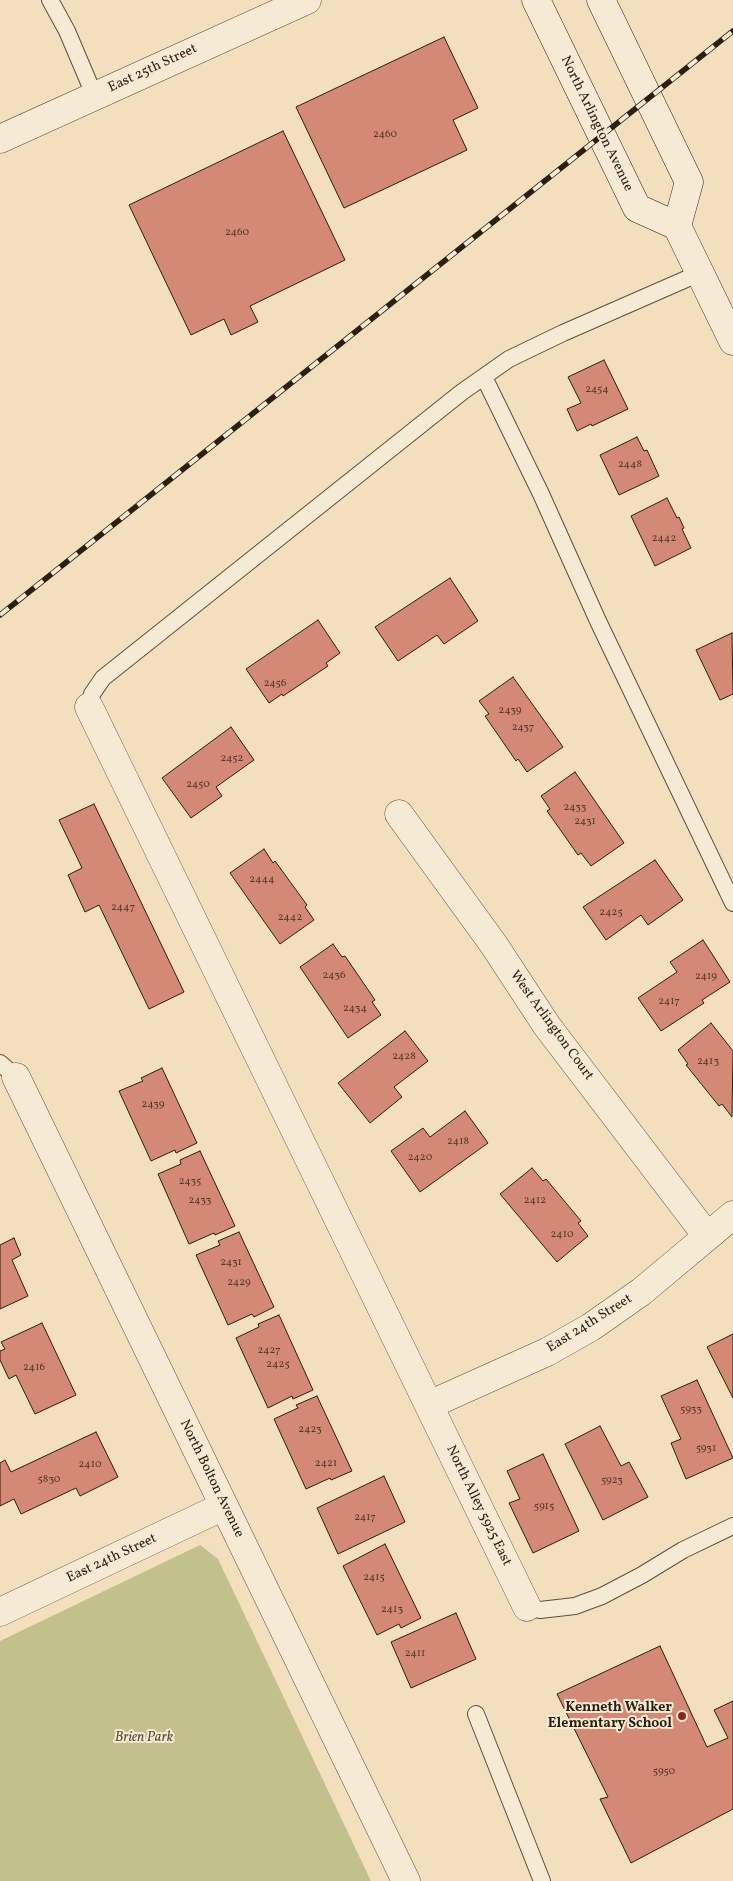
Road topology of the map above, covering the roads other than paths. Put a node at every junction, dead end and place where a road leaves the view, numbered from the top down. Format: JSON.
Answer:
{"nodes":[{"id":1,"x":50,"y":0,"type":"edge"},
{"id":2,"x":307,"y":0,"type":"edge"},
{"id":3,"x":536,"y":0,"type":"edge"},
{"id":4,"x":601,"y":0,"type":"edge"},
{"id":5,"x":94,"y":96,"type":"junction"},
{"id":6,"x":0,"y":139,"type":"edge"},
{"id":7,"x":677,"y":226,"type":"junction"},
{"id":8,"x":700,"y":273,"type":"junction"},
{"id":9,"x":733,"y":341,"type":"edge"},
{"id":10,"x":484,"y":376,"type":"junction"},
{"id":11,"x":90,"y":707,"type":"joint"},
{"id":12,"x":398,"y":814,"type":"dead end"},
{"id":13,"x":733,"y":903,"type":"edge"},
{"id":14,"x":8,"y":1070,"type":"edge"},
{"id":15,"x":733,"y":1215,"type":"edge"},
{"id":16,"x":707,"y":1236,"type":"junction"},
{"id":17,"x":429,"y":1406,"type":"junction"},
{"id":18,"x":224,"y":1506,"type":"junction"},
{"id":19,"x":733,"y":1526,"type":"edge"},
{"id":20,"x":527,"y":1607,"type":"joint"},
{"id":21,"x":0,"y":1612,"type":"edge"},
{"id":22,"x":476,"y":1714,"type":"dead end"},
{"id":23,"x":406,"y":1881,"type":"edge"},
{"id":24,"x":542,"y":1881,"type":"edge"}],
"edges":[{"from":1,"to":5,"type":"lane"},
{"from":2,"to":5,"type":"street","name":"East 25th Street"},
{"from":3,"to":7,"type":"street","name":"North Arlington Avenue"},
{"from":4,"to":7,"type":"street"},
{"from":5,"to":6,"type":"street","name":"East 25th Street"},
{"from":7,"to":8,"type":"street"},
{"from":8,"to":9,"type":"street"},
{"from":8,"to":10,"type":"lane"},
{"from":10,"to":11,"type":"lane"},
{"from":10,"to":13,"type":"lane"},
{"from":11,"to":17,"type":"street","name":"North Alley 5925 East"},
{"from":12,"to":16,"type":"street","name":"West Arlington Court"},
{"from":14,"to":18,"type":"street","name":"North Bolton Avenue"},
{"from":15,"to":16,"type":"street","name":"East 24th Street"},
{"from":16,"to":17,"type":"street","name":"East 24th Street"},
{"from":17,"to":20,"type":"street","name":"North Alley 5925 East"},
{"from":18,"to":21,"type":"street","name":"East 24th Street"},
{"from":18,"to":23,"type":"street","name":"North Bolton Avenue"},
{"from":19,"to":20,"type":"lane"},
{"from":22,"to":24,"type":"lane"}]}
